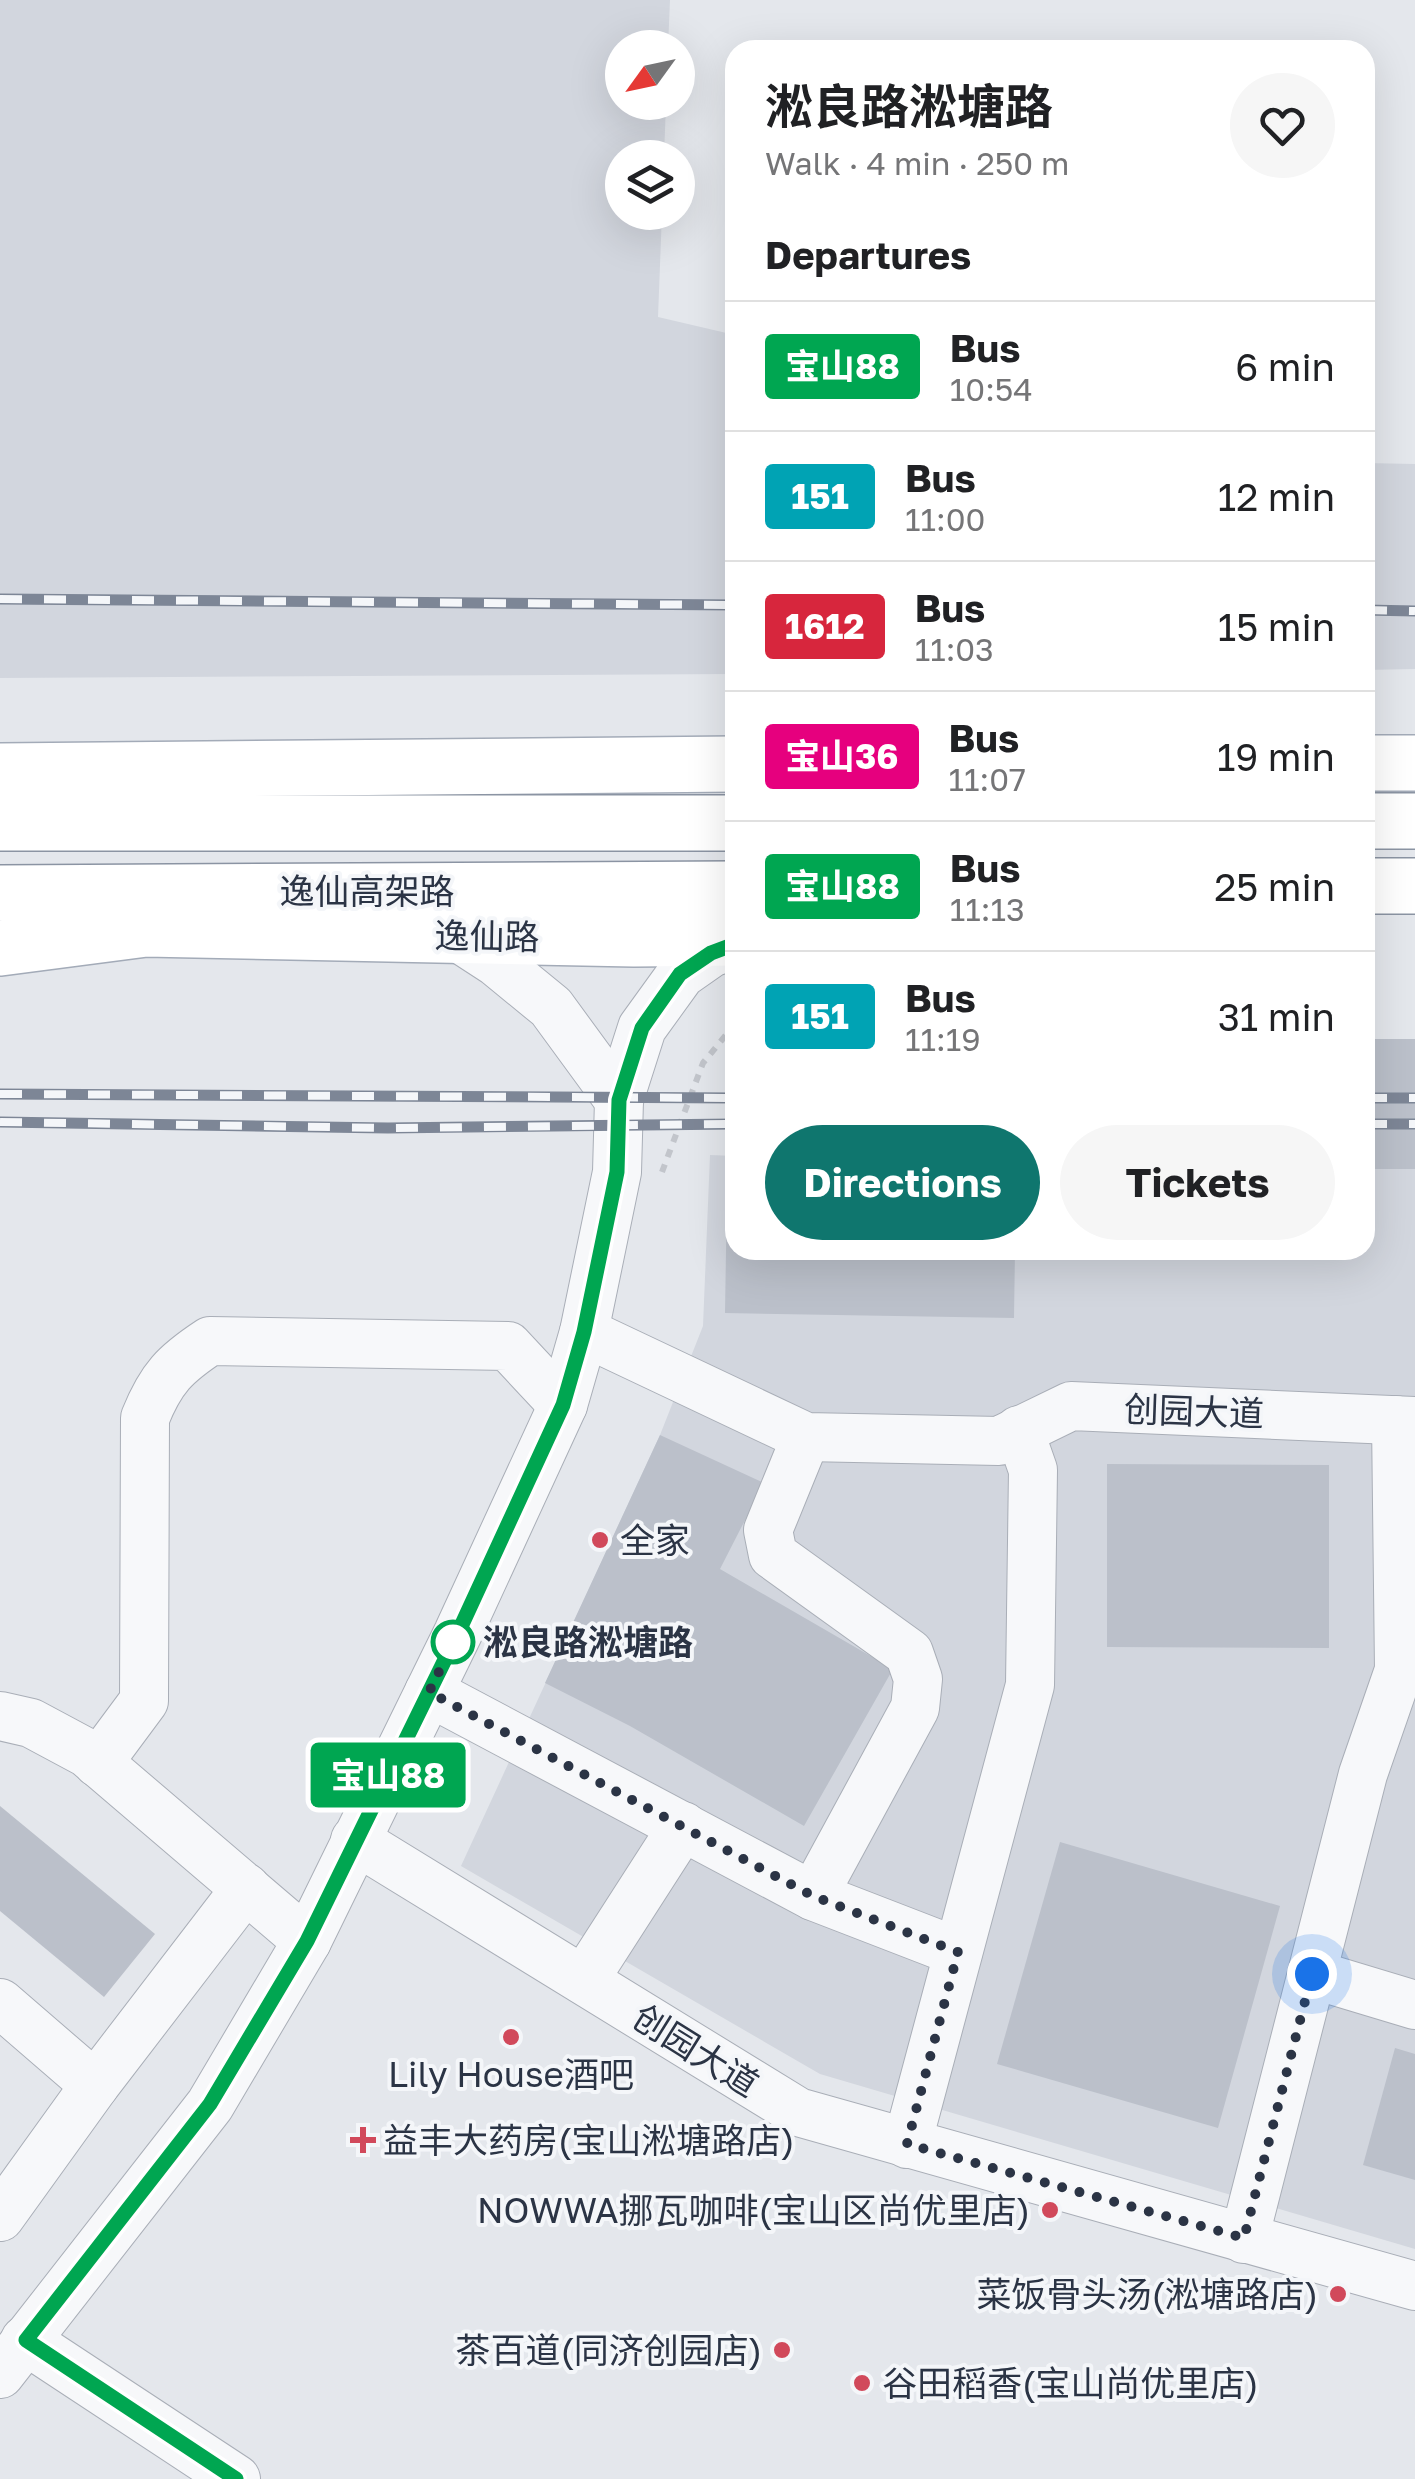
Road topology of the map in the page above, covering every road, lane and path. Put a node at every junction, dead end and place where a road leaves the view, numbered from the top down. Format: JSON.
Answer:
{"nodes":[{"id":1,"x":1415,"y":762,"type":"edge"},
{"id":2,"x":1375,"y":763,"type":"edge"},
{"id":3,"x":725,"y":764,"type":"edge"},
{"id":4,"x":0,"y":771,"type":"edge"},
{"id":5,"x":1375,"y":821,"type":"edge"},
{"id":6,"x":1415,"y":821,"type":"edge"},
{"id":7,"x":725,"y":822,"type":"edge"},
{"id":8,"x":0,"y":823,"type":"edge"},
{"id":9,"x":1415,"y":885,"type":"edge"},
{"id":10,"x":1375,"y":886,"type":"edge"},
{"id":11,"x":725,"y":888,"type":"edge"},
{"id":12,"x":0,"y":891,"type":"edge"},
{"id":13,"x":456,"y":936,"type":"junction"},
{"id":14,"x":725,"y":941,"type":"edge"},
{"id":15,"x":725,"y":946,"type":"edge"},
{"id":16,"x":0,"y":948,"type":"edge"},
{"id":17,"x":725,"y":1036,"type":"edge"},
{"id":18,"x":619,"y":1100,"type":"junction"},
{"id":19,"x":661,"y":1178,"type":"dead end"},
{"id":20,"x":584,"y":1332,"type":"junction"},
{"id":21,"x":563,"y":1405,"type":"junction"},
{"id":22,"x":1406,"y":1420,"type":"edge"},
{"id":23,"x":1019,"y":1430,"type":"junction"},
{"id":24,"x":806,"y":1438,"type":"junction"},
{"id":25,"x":1407,"y":1671,"type":"edge"},
{"id":26,"x":429,"y":1692,"type":"junction"},
{"id":27,"x":0,"y":1716,"type":"edge"},
{"id":28,"x":98,"y":1763,"type":"junction"},
{"id":29,"x":684,"y":1826,"type":"junction"},
{"id":30,"x":355,"y":1840,"type":"junction"},
{"id":31,"x":246,"y":1888,"type":"junction"},
{"id":32,"x":813,"y":1896,"type":"junction"},
{"id":33,"x":307,"y":1941,"type":"junction"},
{"id":34,"x":958,"y":1952,"type":"junction"},
{"id":35,"x":1312,"y":1974,"type":"junction"},
{"id":36,"x":584,"y":1980,"type":"junction"},
{"id":37,"x":0,"y":2003,"type":"edge"},
{"id":38,"x":1415,"y":2005,"type":"edge"},
{"id":39,"x":95,"y":2085,"type":"junction"},
{"id":40,"x":907,"y":2144,"type":"junction"},
{"id":41,"x":0,"y":2217,"type":"edge"},
{"id":42,"x":1244,"y":2238,"type":"junction"},
{"id":43,"x":1415,"y":2286,"type":"edge"},
{"id":44,"x":13,"y":2357,"type":"edge"},
{"id":45,"x":236,"y":2479,"type":"edge"}],
"edges":[{"from":1,"to":2,"type":"main road"},
{"from":3,"to":4,"type":"main road"},
{"from":5,"to":6,"type":"main road"},
{"from":7,"to":8,"type":"main road","name":"逸仙高架路"},
{"from":9,"to":10,"type":"main road"},
{"from":11,"to":12,"type":"main road","name":"逸仙高架路"},
{"from":13,"to":14,"type":"main road","name":"逸仙路"},
{"from":13,"to":16,"type":"main road","name":"逸仙路"},
{"from":13,"to":18,"type":"street"},
{"from":15,"to":18,"type":"street"},
{"from":17,"to":19,"type":"path"},
{"from":18,"to":20,"type":"street"},
{"from":20,"to":21,"type":"street"},
{"from":20,"to":24,"type":"street","name":"创园大道"},
{"from":21,"to":26,"type":"street"},
{"from":21,"to":28,"type":"street"},
{"from":22,"to":23,"type":"street","name":"创园大道"},
{"from":22,"to":25,"type":"street"},
{"from":23,"to":24,"type":"street","name":"创园大道"},
{"from":23,"to":34,"type":"street"},
{"from":24,"to":32,"type":"street"},
{"from":25,"to":35,"type":"street"},
{"from":26,"to":29,"type":"street"},
{"from":26,"to":30,"type":"street"},
{"from":27,"to":28,"type":"street"},
{"from":28,"to":31,"type":"street"},
{"from":29,"to":32,"type":"street"},
{"from":29,"to":36,"type":"street"},
{"from":30,"to":33,"type":"street"},
{"from":30,"to":36,"type":"street","name":"创园大道"},
{"from":31,"to":33,"type":"street"},
{"from":31,"to":39,"type":"street"},
{"from":32,"to":34,"type":"street"},
{"from":33,"to":44,"type":"street"},
{"from":34,"to":40,"type":"street"},
{"from":35,"to":38,"type":"street"},
{"from":35,"to":42,"type":"street"},
{"from":36,"to":40,"type":"street","name":"创园大道"},
{"from":37,"to":39,"type":"street"},
{"from":39,"to":41,"type":"street"},
{"from":40,"to":42,"type":"street","name":"创园大道"},
{"from":42,"to":43,"type":"street","name":"创园大道"},
{"from":44,"to":45,"type":"street"}]}
